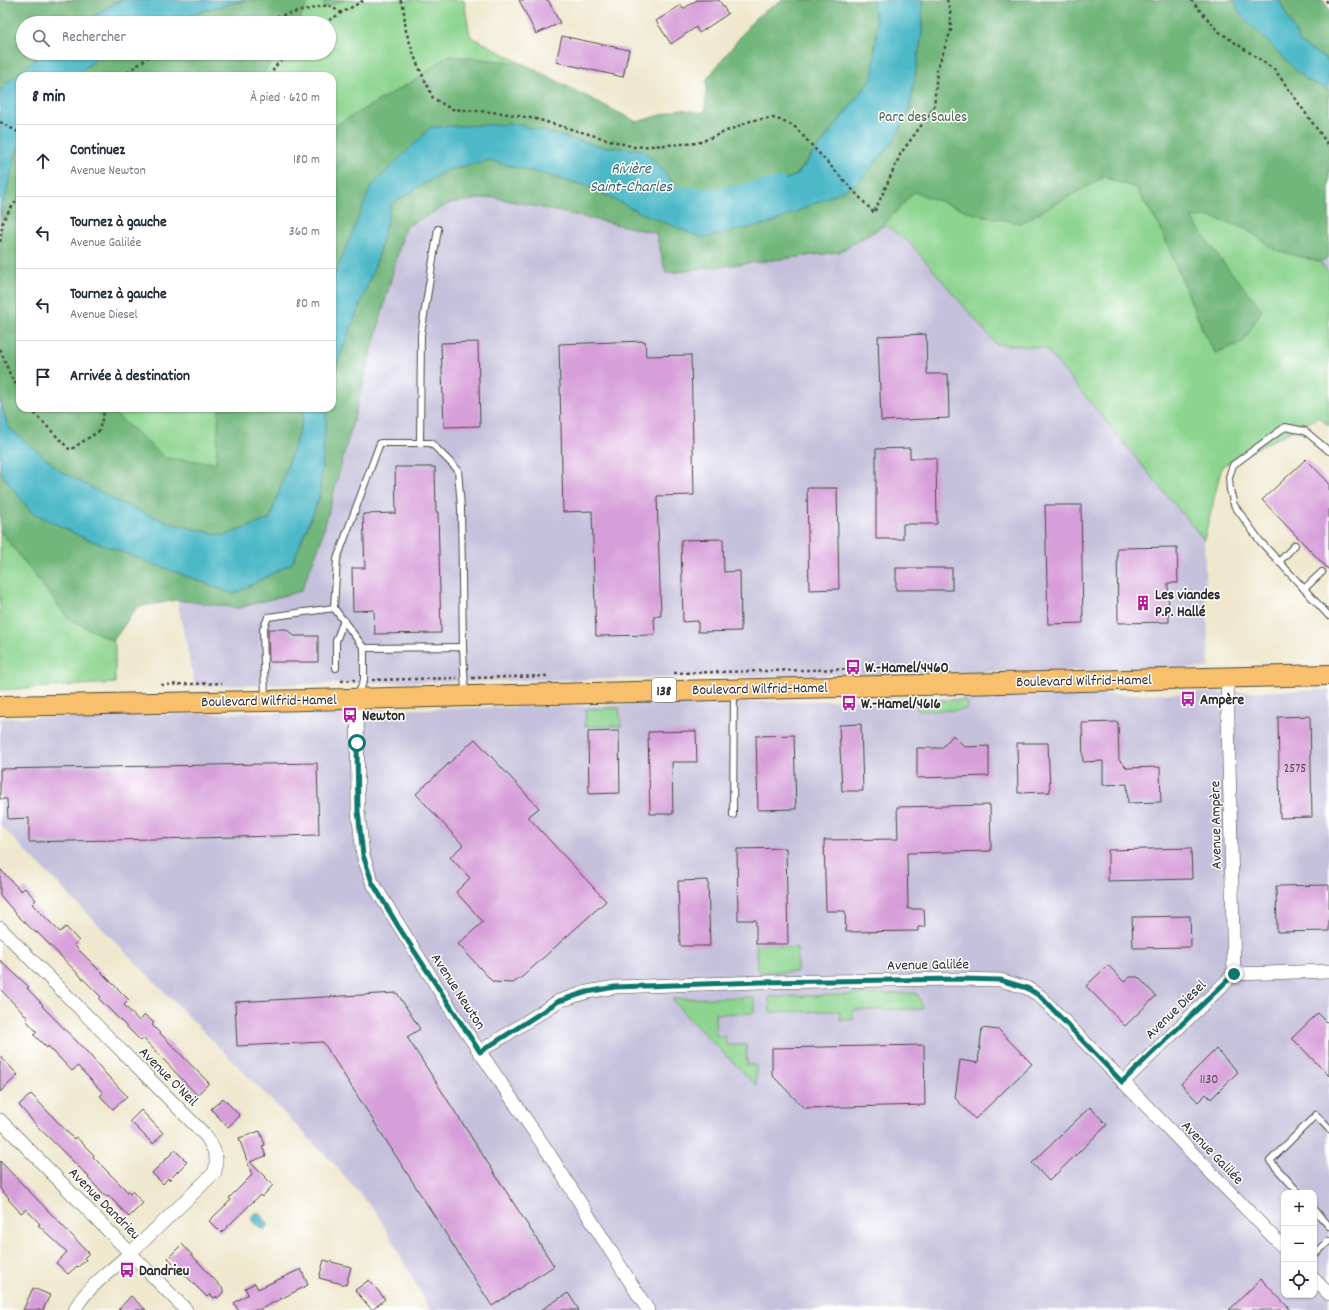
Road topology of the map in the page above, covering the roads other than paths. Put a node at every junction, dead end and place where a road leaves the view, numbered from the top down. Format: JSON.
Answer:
{"nodes":[{"id":1,"x":438,"y":229,"type":"dead end"},
{"id":2,"x":420,"y":443,"type":"junction"},
{"id":3,"x":1329,"y":451,"type":"edge"},
{"id":4,"x":1294,"y":545,"type":"dead end"},
{"id":5,"x":1279,"y":562,"type":"junction"},
{"id":6,"x":1322,"y":572,"type":"dead end"},
{"id":7,"x":1304,"y":589,"type":"junction"},
{"id":8,"x":334,"y":608,"type":"junction"},
{"id":9,"x":1329,"y":616,"type":"edge"},
{"id":10,"x":344,"y":620,"type":"junction"},
{"id":11,"x":463,"y":647,"type":"junction"},
{"id":12,"x":364,"y":648,"type":"junction"},
{"id":13,"x":336,"y":668,"type":"dead end"},
{"id":14,"x":1329,"y":675,"type":"edge"},
{"id":15,"x":1227,"y":676,"type":"junction"},
{"id":16,"x":734,"y":688,"type":"junction"},
{"id":17,"x":465,"y":695,"type":"junction"},
{"id":18,"x":357,"y":699,"type":"junction"},
{"id":19,"x":265,"y":701,"type":"junction"},
{"id":20,"x":0,"y":706,"type":"edge"},
{"id":21,"x":733,"y":815,"type":"dead end"},
{"id":22,"x":0,"y":928,"type":"edge"},
{"id":23,"x":1329,"y":971,"type":"edge"},
{"id":24,"x":1234,"y":974,"type":"junction"},
{"id":25,"x":480,"y":1052,"type":"junction"},
{"id":26,"x":1122,"y":1082,"type":"junction"},
{"id":27,"x":0,"y":1120,"type":"edge"},
{"id":28,"x":1329,"y":1129,"type":"edge"},
{"id":29,"x":1296,"y":1190,"type":"edge"},
{"id":30,"x":1317,"y":1212,"type":"edge"},
{"id":31,"x":1329,"y":1226,"type":"edge"},
{"id":32,"x":1329,"y":1241,"type":"edge"},
{"id":33,"x":1281,"y":1245,"type":"edge"},
{"id":34,"x":131,"y":1252,"type":"junction"},
{"id":35,"x":1317,"y":1253,"type":"edge"},
{"id":36,"x":1317,"y":1282,"type":"edge"},
{"id":37,"x":1329,"y":1294,"type":"edge"},
{"id":38,"x":75,"y":1310,"type":"edge"},
{"id":39,"x":186,"y":1310,"type":"edge"},
{"id":40,"x":648,"y":1310,"type":"edge"}],
"edges":[{"from":1,"to":2,"type":"lane"},
{"from":2,"to":8,"type":"lane"},
{"from":2,"to":11,"type":"lane"},
{"from":3,"to":5,"type":"lane"},
{"from":4,"to":5,"type":"lane"},
{"from":5,"to":7,"type":"lane"},
{"from":6,"to":7,"type":"lane"},
{"from":7,"to":9,"type":"lane"},
{"from":8,"to":10,"type":"lane"},
{"from":8,"to":19,"type":"lane"},
{"from":10,"to":12,"type":"lane"},
{"from":10,"to":13,"type":"lane"},
{"from":11,"to":12,"type":"lane"},
{"from":11,"to":17,"type":"lane"},
{"from":12,"to":18,"type":"lane"},
{"from":14,"to":15,"type":"main road","name":"Boulevard Wilfrid-Hamel","number":"138"},
{"from":15,"to":16,"type":"main road","name":"Boulevard Wilfrid-Hamel","number":"138"},
{"from":15,"to":24,"type":"street","name":"Avenue Ampère"},
{"from":16,"to":17,"type":"main road","name":"Boulevard Wilfrid-Hamel","number":"138"},
{"from":16,"to":21,"type":"lane"},
{"from":17,"to":18,"type":"main road","name":"Boulevard Wilfrid-Hamel","number":"138"},
{"from":18,"to":19,"type":"main road","name":"Boulevard Wilfrid-Hamel","number":"138"},
{"from":18,"to":25,"type":"street","name":"Avenue Newton"},
{"from":19,"to":20,"type":"main road","name":"Boulevard Wilfrid-Hamel","number":"138"},
{"from":22,"to":34,"type":"street","name":"Avenue O'Neil"},
{"from":23,"to":24,"type":"street"},
{"from":24,"to":26,"type":"street","name":"Avenue Diesel"},
{"from":25,"to":26,"type":"street","name":"Avenue Galilée"},
{"from":25,"to":40,"type":"street","name":"Avenue Newton"},
{"from":26,"to":33,"type":"street","name":"Avenue Galilée"},
{"from":27,"to":34,"type":"street","name":"Avenue Dandrieu"},
{"from":28,"to":29,"type":"lane"},
{"from":30,"to":31,"type":"lane"},
{"from":32,"to":35,"type":"lane"},
{"from":34,"to":38,"type":"street","name":"Avenue O'Neil"},
{"from":34,"to":39,"type":"street","name":"Avenue Dandrieu"},
{"from":36,"to":37,"type":"street"}]}
